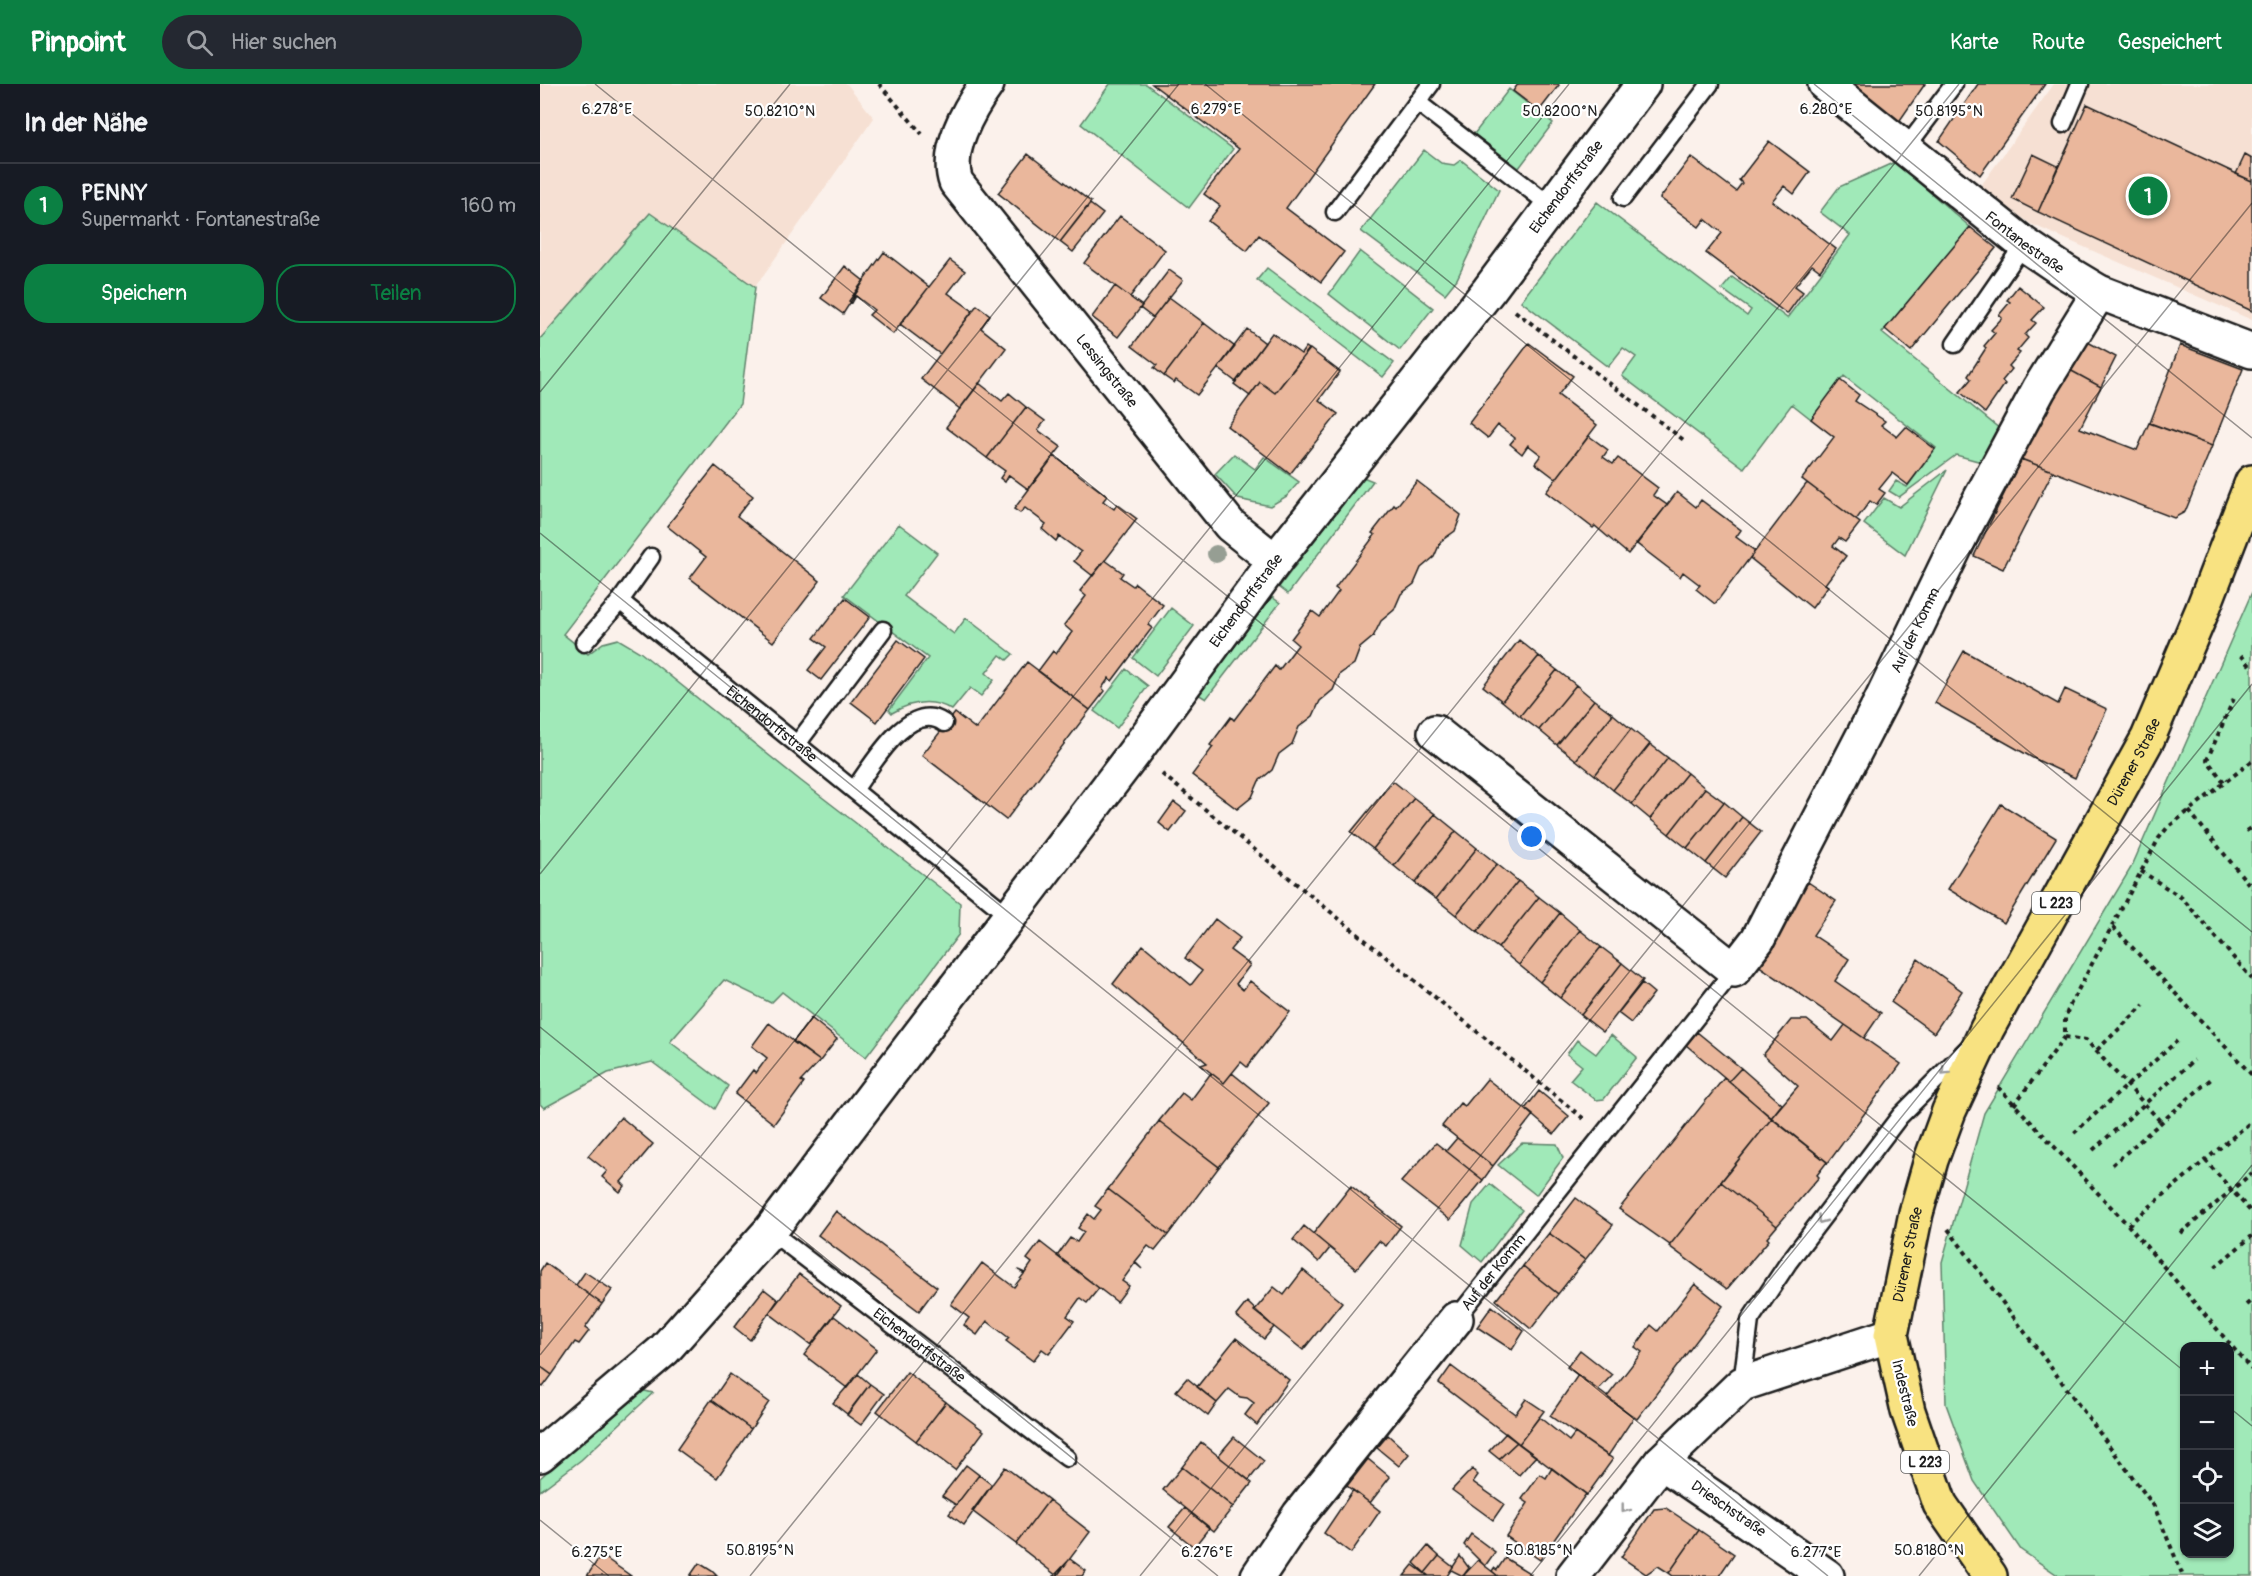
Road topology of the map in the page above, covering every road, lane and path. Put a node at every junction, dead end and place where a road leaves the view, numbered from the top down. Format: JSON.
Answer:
{"nodes":[{"id":1,"x":879,"y":84,"type":"edge"},
{"id":2,"x":987,"y":84,"type":"edge"},
{"id":3,"x":1431,"y":84,"type":"edge"},
{"id":4,"x":1643,"y":84,"type":"edge"},
{"id":5,"x":1710,"y":84,"type":"edge"},
{"id":6,"x":1825,"y":84,"type":"edge"},
{"id":7,"x":1954,"y":84,"type":"edge"},
{"id":8,"x":2080,"y":84,"type":"edge"},
{"id":9,"x":1417,"y":102,"type":"junction"},
{"id":10,"x":2063,"y":123,"type":"dead end"},
{"id":11,"x":1905,"y":149,"type":"junction"},
{"id":12,"x":951,"y":169,"type":"junction"},
{"id":13,"x":1623,"y":198,"type":"dead end"},
{"id":14,"x":1551,"y":206,"type":"junction"},
{"id":15,"x":1335,"y":212,"type":"dead end"},
{"id":16,"x":2024,"y":244,"type":"junction"},
{"id":17,"x":1488,"y":290,"type":"junction"},
{"id":18,"x":2099,"y":291,"type":"junction"},
{"id":19,"x":1955,"y":344,"type":"dead end"},
{"id":20,"x":2252,"y":351,"type":"edge"},
{"id":21,"x":1685,"y":441,"type":"dead end"},
{"id":22,"x":2252,"y":482,"type":"edge"},
{"id":23,"x":651,"y":557,"type":"dead end"},
{"id":24,"x":1275,"y":561,"type":"junction"},
{"id":25,"x":620,"y":601,"type":"junction"},
{"id":26,"x":883,"y":630,"type":"dead end"},
{"id":27,"x":584,"y":643,"type":"dead end"},
{"id":28,"x":2241,"y":655,"type":"dead end"},
{"id":29,"x":2252,"y":668,"type":"edge"},
{"id":30,"x":2235,"y":696,"type":"dead end"},
{"id":31,"x":944,"y":723,"type":"dead end"},
{"id":32,"x":1435,"y":732,"type":"dead end"},
{"id":33,"x":797,"y":744,"type":"junction"},
{"id":34,"x":2252,"y":761,"type":"edge"},
{"id":35,"x":1167,"y":779,"type":"dead end"},
{"id":36,"x":2224,"y":782,"type":"junction"},
{"id":37,"x":854,"y":790,"type":"junction"},
{"id":38,"x":2189,"y":811,"type":"junction"},
{"id":39,"x":2252,"y":827,"type":"edge"},
{"id":40,"x":2246,"y":831,"type":"dead end"},
{"id":41,"x":2141,"y":871,"type":"junction"},
{"id":42,"x":2252,"y":888,"type":"edge"},
{"id":43,"x":1008,"y":915,"type":"junction"},
{"id":44,"x":2113,"y":927,"type":"junction"},
{"id":45,"x":1734,"y":970,"type":"junction"},
{"id":46,"x":2252,"y":979,"type":"edge"},
{"id":47,"x":2144,"y":1005,"type":"dead end"},
{"id":48,"x":1987,"y":1029,"type":"junction"},
{"id":49,"x":2065,"y":1037,"type":"junction"},
{"id":50,"x":2177,"y":1041,"type":"dead end"},
{"id":51,"x":2097,"y":1050,"type":"junction"},
{"id":52,"x":2194,"y":1059,"type":"dead end"},
{"id":53,"x":2252,"y":1075,"type":"edge"},
{"id":54,"x":2211,"y":1079,"type":"dead end"},
{"id":55,"x":2128,"y":1086,"type":"junction"},
{"id":56,"x":2145,"y":1104,"type":"junction"},
{"id":57,"x":2161,"y":1122,"type":"junction"},
{"id":58,"x":2252,"y":1122,"type":"edge"},
{"id":59,"x":2074,"y":1133,"type":"dead end"},
{"id":60,"x":1603,"y":1134,"type":"junction"},
{"id":61,"x":2093,"y":1150,"type":"dead end"},
{"id":62,"x":2205,"y":1160,"type":"junction"},
{"id":63,"x":2112,"y":1166,"type":"dead end"},
{"id":64,"x":2252,"y":1173,"type":"edge"},
{"id":65,"x":2232,"y":1190,"type":"junction"},
{"id":66,"x":1916,"y":1213,"type":"junction"},
{"id":67,"x":2252,"y":1213,"type":"edge"},
{"id":68,"x":2128,"y":1225,"type":"junction"},
{"id":69,"x":770,"y":1231,"type":"junction"},
{"id":70,"x":2181,"y":1233,"type":"dead end"},
{"id":71,"x":2252,"y":1236,"type":"edge"},
{"id":72,"x":2215,"y":1268,"type":"dead end"},
{"id":73,"x":2252,"y":1300,"type":"edge"},
{"id":74,"x":2246,"y":1305,"type":"dead end"},
{"id":75,"x":1456,"y":1319,"type":"joint"},
{"id":76,"x":1892,"y":1335,"type":"junction"},
{"id":77,"x":2252,"y":1370,"type":"edge"},
{"id":78,"x":1742,"y":1384,"type":"junction"},
{"id":79,"x":540,"y":1455,"type":"edge"},
{"id":80,"x":1067,"y":1458,"type":"dead end"},
{"id":81,"x":1661,"y":1462,"type":"junction"},
{"id":82,"x":1258,"y":1576,"type":"edge"},
{"id":83,"x":1573,"y":1576,"type":"edge"},
{"id":84,"x":1827,"y":1576,"type":"edge"},
{"id":85,"x":1990,"y":1576,"type":"edge"},
{"id":86,"x":2183,"y":1576,"type":"edge"}],
"edges":[{"from":1,"to":12,"type":"path"},
{"from":2,"to":12,"type":"street"},
{"from":3,"to":9,"type":"lane"},
{"from":4,"to":14,"type":"street","name":"Eichendorffstraße"},
{"from":5,"to":13,"type":"lane"},
{"from":6,"to":11,"type":"street","name":"Fontanestraße"},
{"from":7,"to":11,"type":"lane"},
{"from":8,"to":10,"type":"lane"},
{"from":9,"to":14,"type":"lane"},
{"from":9,"to":15,"type":"lane"},
{"from":11,"to":16,"type":"street","name":"Fontanestraße"},
{"from":12,"to":24,"type":"street","name":"Lessingstraße"},
{"from":14,"to":17,"type":"street","name":"Eichendorffstraße"},
{"from":16,"to":18,"type":"street","name":"Fontanestraße"},
{"from":16,"to":19,"type":"lane"},
{"from":17,"to":21,"type":"path"},
{"from":17,"to":24,"type":"street","name":"Eichendorffstraße"},
{"from":18,"to":20,"type":"street","name":"Fontanestraße"},
{"from":18,"to":45,"type":"street","name":"Auf der Komm"},
{"from":22,"to":48,"type":"main road","name":"Dürener Straße","number":"L 223"},
{"from":23,"to":25,"type":"lane"},
{"from":24,"to":43,"type":"street","name":"Eichendorffstraße"},
{"from":25,"to":27,"type":"lane"},
{"from":25,"to":33,"type":"lane","name":"Eichendorffstraße"},
{"from":26,"to":33,"type":"lane"},
{"from":28,"to":29,"type":"path"},
{"from":30,"to":36,"type":"path"},
{"from":31,"to":37,"type":"lane"},
{"from":32,"to":45,"type":"street"},
{"from":33,"to":37,"type":"lane","name":"Eichendorffstraße"},
{"from":34,"to":36,"type":"path"},
{"from":35,"to":60,"type":"path"},
{"from":36,"to":38,"type":"path"},
{"from":37,"to":43,"type":"lane","name":"Eichendorffstraße"},
{"from":38,"to":41,"type":"path"},
{"from":38,"to":42,"type":"path"},
{"from":39,"to":40,"type":"path"},
{"from":41,"to":44,"type":"path"},
{"from":41,"to":46,"type":"path"},
{"from":43,"to":69,"type":"street","name":"Eichendorffstraße"},
{"from":44,"to":49,"type":"path"},
{"from":44,"to":53,"type":"path"},
{"from":45,"to":60,"type":"lane","name":"Auf der Komm"},
{"from":47,"to":51,"type":"path"},
{"from":48,"to":66,"type":"main road","name":"Dürener Straße","number":"L 223"},
{"from":48,"to":78,"type":"lane","name":"Dürener Straße","one_way":true},
{"from":49,"to":51,"type":"path"},
{"from":49,"to":68,"type":"path"},
{"from":50,"to":55,"type":"path"},
{"from":51,"to":55,"type":"path"},
{"from":52,"to":56,"type":"path"},
{"from":54,"to":57,"type":"path"},
{"from":55,"to":56,"type":"path"},
{"from":55,"to":59,"type":"path"},
{"from":56,"to":57,"type":"path"},
{"from":56,"to":61,"type":"path"},
{"from":57,"to":63,"type":"path"},
{"from":58,"to":62,"type":"path"},
{"from":60,"to":75,"type":"lane","name":"Auf der Komm"},
{"from":62,"to":65,"type":"path"},
{"from":62,"to":68,"type":"path"},
{"from":64,"to":65,"type":"path"},
{"from":65,"to":67,"type":"path"},
{"from":65,"to":70,"type":"path"},
{"from":66,"to":76,"type":"main road","name":"Dürener Straße","number":"L 223"},
{"from":66,"to":86,"type":"path"},
{"from":68,"to":77,"type":"path"},
{"from":69,"to":79,"type":"street","name":"Eichendorffstraße"},
{"from":69,"to":80,"type":"lane","name":"Eichendorffstraße"},
{"from":71,"to":72,"type":"path"},
{"from":73,"to":74,"type":"path"},
{"from":75,"to":82,"type":"street","name":"Auf der Komm"},
{"from":76,"to":78,"type":"street"},
{"from":76,"to":85,"type":"main road","name":"Indestraße","number":"L 223"},
{"from":78,"to":81,"type":"street"},
{"from":81,"to":83,"type":"street","one_way":true},
{"from":81,"to":84,"type":"street","name":"Drieschstraße"}]}
